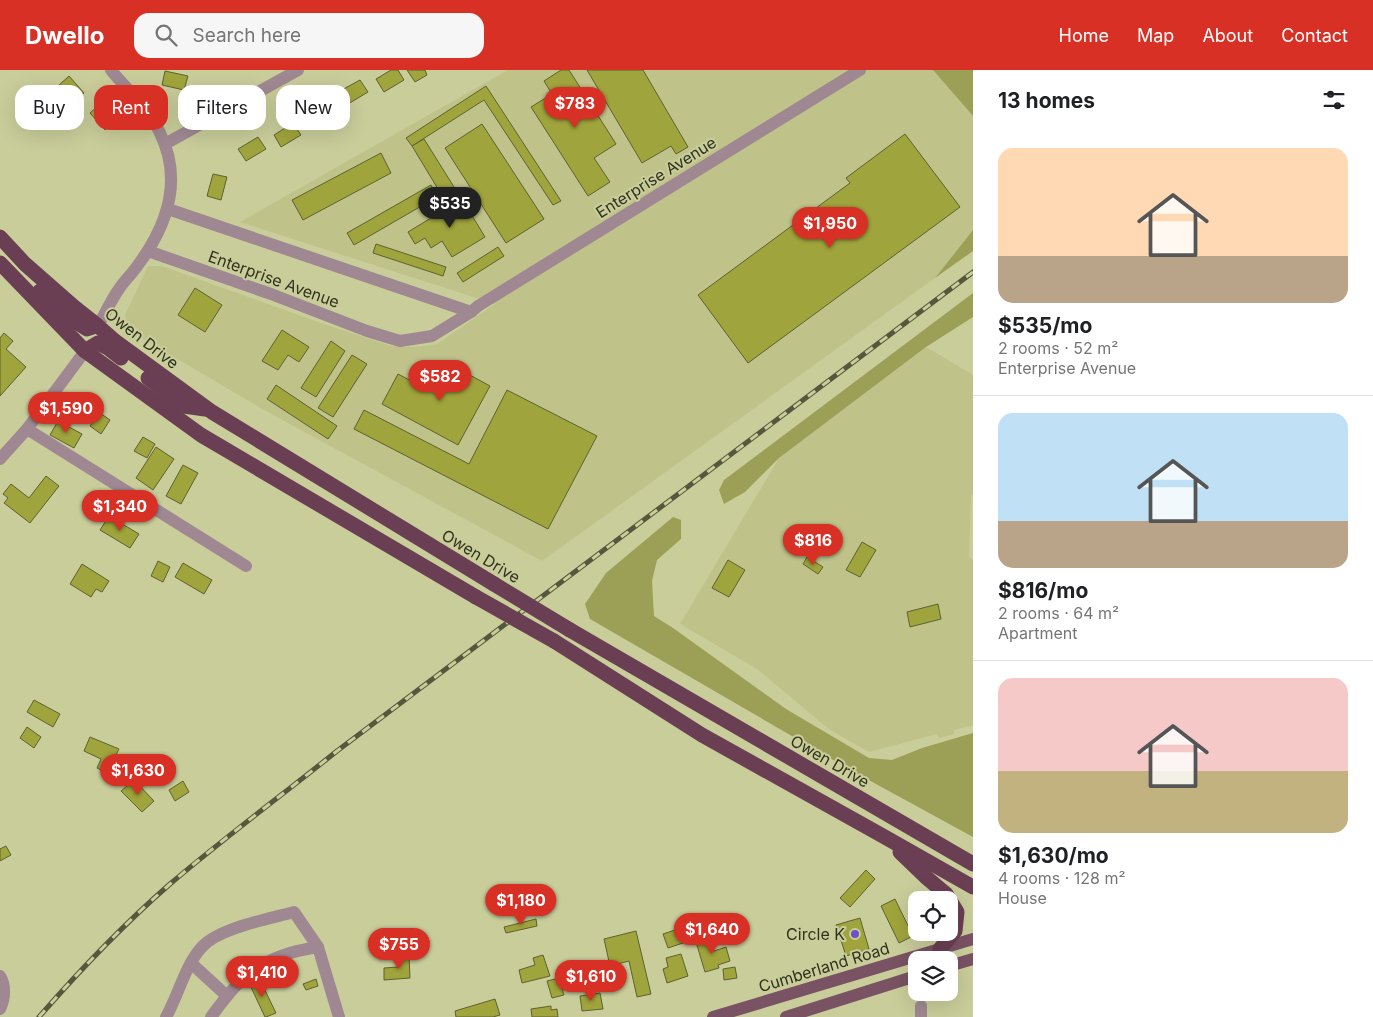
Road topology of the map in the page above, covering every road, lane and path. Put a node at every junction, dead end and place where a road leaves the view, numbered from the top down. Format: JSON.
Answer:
{"nodes":[{"id":1,"x":111,"y":70,"type":"edge"},
{"id":2,"x":298,"y":70,"type":"edge"},
{"id":3,"x":860,"y":70,"type":"edge"},
{"id":4,"x":165,"y":144,"type":"junction"},
{"id":5,"x":168,"y":209,"type":"junction"},
{"id":6,"x":0,"y":237,"type":"edge"},
{"id":7,"x":148,"y":250,"type":"junction"},
{"id":8,"x":0,"y":256,"type":"edge"},
{"id":9,"x":0,"y":263,"type":"edge"},
{"id":10,"x":471,"y":312,"type":"junction"},
{"id":11,"x":98,"y":326,"type":"junction"},
{"id":12,"x":86,"y":351,"type":"junction"},
{"id":13,"x":209,"y":410,"type":"junction"},
{"id":14,"x":27,"y":429,"type":"junction"},
{"id":15,"x":0,"y":458,"type":"edge"},
{"id":16,"x":246,"y":566,"type":"dead end"},
{"id":17,"x":883,"y":836,"type":"junction"},
{"id":18,"x":973,"y":864,"type":"edge"},
{"id":19,"x":973,"y":887,"type":"edge"},
{"id":20,"x":973,"y":939,"type":"edge"},
{"id":21,"x":318,"y":947,"type":"junction"},
{"id":22,"x":940,"y":949,"type":"junction"},
{"id":23,"x":973,"y":959,"type":"edge"},
{"id":24,"x":191,"y":963,"type":"junction"},
{"id":25,"x":958,"y":963,"type":"edge"},
{"id":26,"x":0,"y":976,"type":"edge"},
{"id":27,"x":908,"y":979,"type":"edge"},
{"id":28,"x":227,"y":996,"type":"junction"},
{"id":29,"x":0,"y":1009,"type":"edge"},
{"id":30,"x":166,"y":1017,"type":"edge"},
{"id":31,"x":211,"y":1017,"type":"edge"},
{"id":32,"x":340,"y":1017,"type":"edge"},
{"id":33,"x":713,"y":1017,"type":"edge"},
{"id":34,"x":786,"y":1017,"type":"edge"}],
"edges":[{"from":1,"to":4,"type":"street"},
{"from":2,"to":4,"type":"street"},
{"from":3,"to":10,"type":"street","name":"Enterprise Avenue"},
{"from":4,"to":5,"type":"street"},
{"from":5,"to":7,"type":"street"},
{"from":5,"to":10,"type":"street","name":"Enterprise Avenue"},
{"from":6,"to":11,"type":"highway","name":"Owen Drive"},
{"from":7,"to":10,"type":"street","name":"Enterprise Avenue"},
{"from":7,"to":11,"type":"street"},
{"from":8,"to":11,"type":"highway"},
{"from":9,"to":12,"type":"highway"},
{"from":11,"to":13,"type":"highway","name":"Owen Drive"},
{"from":12,"to":13,"type":"highway"},
{"from":12,"to":14,"type":"street"},
{"from":12,"to":17,"type":"highway","bridge":true},
{"from":13,"to":18,"type":"highway","name":"Owen Drive","bridge":true},
{"from":14,"to":15,"type":"street"},
{"from":14,"to":16,"type":"street"},
{"from":17,"to":19,"type":"highway"},
{"from":17,"to":22,"type":"highway"},
{"from":20,"to":22,"type":"main road","name":"Cumberland Road"},
{"from":21,"to":24,"type":"street"},
{"from":21,"to":28,"type":"street"},
{"from":21,"to":32,"type":"street"},
{"from":22,"to":33,"type":"main road","name":"Cumberland Road"},
{"from":23,"to":25,"type":"main road"},
{"from":24,"to":28,"type":"street"},
{"from":24,"to":30,"type":"street"},
{"from":26,"to":29,"type":"street"},
{"from":27,"to":34,"type":"main road"},
{"from":28,"to":31,"type":"street"}]}
